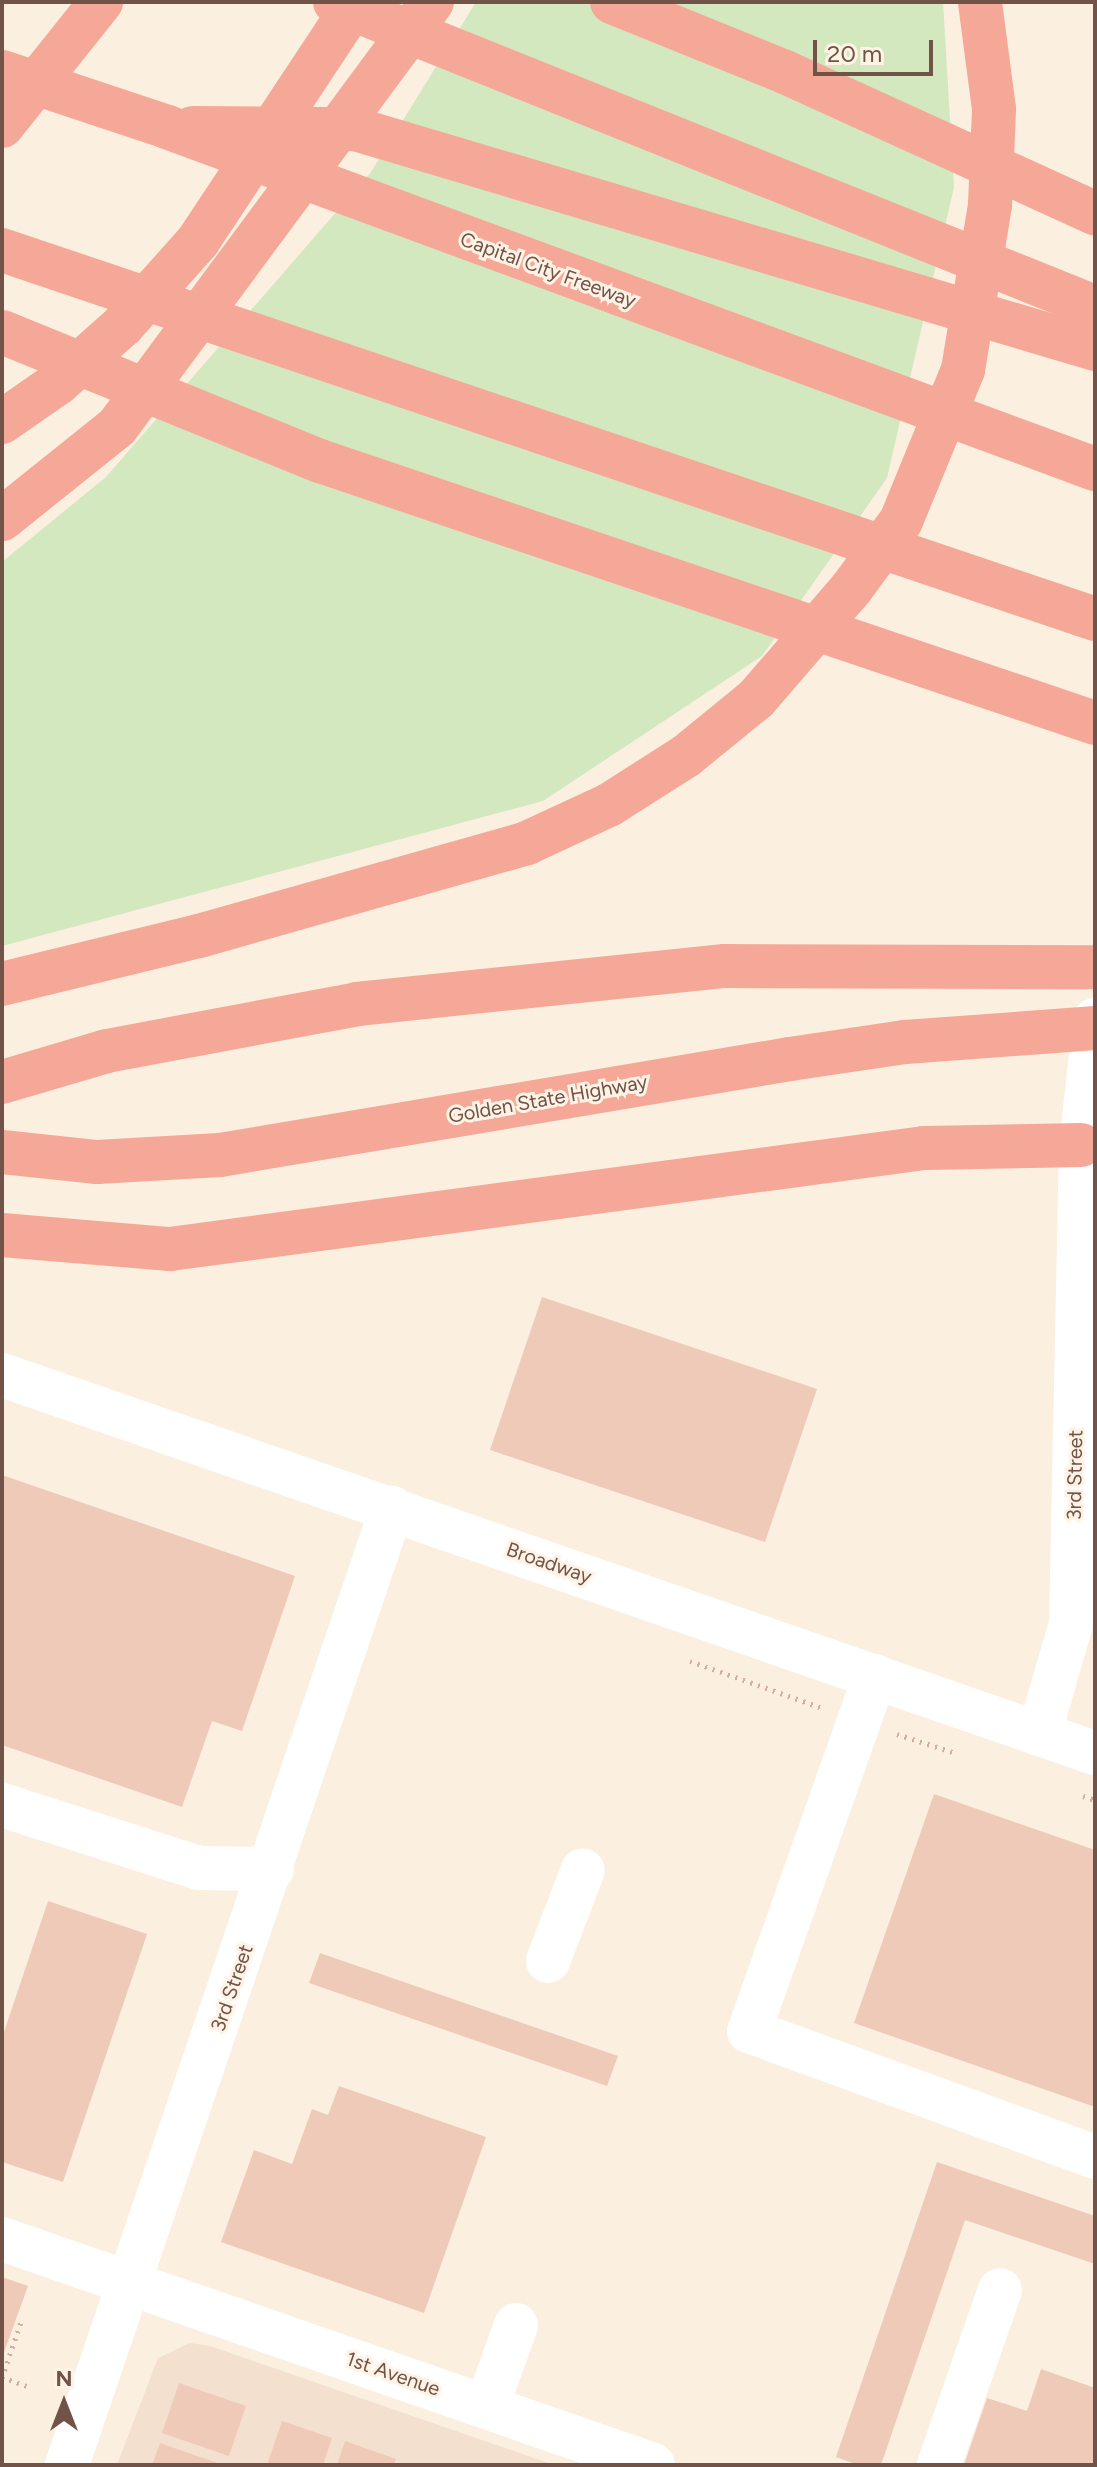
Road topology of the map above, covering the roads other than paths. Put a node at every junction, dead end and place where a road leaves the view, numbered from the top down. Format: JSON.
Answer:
{"nodes":[{"id":1,"x":101,"y":2,"type":"edge"},
{"id":2,"x":335,"y":2,"type":"edge"},
{"id":3,"x":342,"y":2,"type":"edge"},
{"id":4,"x":356,"y":2,"type":"edge"},
{"id":5,"x":432,"y":2,"type":"edge"},
{"id":6,"x":612,"y":2,"type":"edge"},
{"id":7,"x":980,"y":2,"type":"edge"},
{"id":8,"x":315,"y":59,"type":"junction"},
{"id":9,"x":2,"y":72,"type":"edge"},
{"id":10,"x":2,"y":126,"type":"edge"},
{"id":11,"x":167,"y":127,"type":"junction"},
{"id":12,"x":1095,"y":213,"type":"edge"},
{"id":13,"x":2,"y":250,"type":"edge"},
{"id":14,"x":1095,"y":307,"type":"edge"},
{"id":15,"x":2,"y":332,"type":"edge"},
{"id":16,"x":1095,"y":349,"type":"edge"},
{"id":17,"x":2,"y":422,"type":"edge"},
{"id":18,"x":1095,"y":469,"type":"edge"},
{"id":19,"x":2,"y":519,"type":"edge"},
{"id":20,"x":1095,"y":619,"type":"edge"},
{"id":21,"x":1095,"y":723,"type":"edge"},
{"id":22,"x":1095,"y":967,"type":"edge"},
{"id":23,"x":2,"y":984,"type":"edge"},
{"id":24,"x":1095,"y":1020,"type":"edge"},
{"id":25,"x":1095,"y":1028,"type":"edge"},
{"id":26,"x":2,"y":1082,"type":"edge"},
{"id":27,"x":1081,"y":1145,"type":"junction"},
{"id":28,"x":2,"y":1152,"type":"edge"},
{"id":29,"x":2,"y":1235,"type":"edge"},
{"id":30,"x":2,"y":1375,"type":"edge"},
{"id":31,"x":392,"y":1508,"type":"junction"},
{"id":32,"x":875,"y":1676,"type":"junction"},
{"id":33,"x":1039,"y":1734,"type":"junction"},
{"id":34,"x":1095,"y":1753,"type":"edge"},
{"id":35,"x":2,"y":1805,"type":"edge"},
{"id":36,"x":272,"y":1869,"type":"junction"},
{"id":37,"x":583,"y":1870,"type":"dead end"},
{"id":38,"x":548,"y":1961,"type":"dead end"},
{"id":39,"x":1095,"y":2157,"type":"edge"},
{"id":40,"x":2,"y":2239,"type":"edge"},
{"id":41,"x":133,"y":2283,"type":"junction"},
{"id":42,"x":1000,"y":2290,"type":"dead end"},
{"id":43,"x":516,"y":2325,"type":"dead end"},
{"id":44,"x":487,"y":2406,"type":"junction"},
{"id":45,"x":67,"y":2465,"type":"edge"},
{"id":46,"x":653,"y":2465,"type":"edge"},
{"id":47,"x":939,"y":2465,"type":"edge"}],
"edges":[{"from":1,"to":10,"type":"highway"},
{"from":2,"to":14,"type":"highway"},
{"from":3,"to":8,"type":"highway"},
{"from":4,"to":8,"type":"highway"},
{"from":5,"to":19,"type":"highway"},
{"from":6,"to":12,"type":"highway"},
{"from":7,"to":23,"type":"highway"},
{"from":8,"to":17,"type":"highway"},
{"from":9,"to":11,"type":"highway","name":"Capital City Freeway"},
{"from":11,"to":16,"type":"highway"},
{"from":11,"to":18,"type":"highway","name":"Capital City Freeway"},
{"from":13,"to":20,"type":"highway"},
{"from":15,"to":21,"type":"highway"},
{"from":22,"to":26,"type":"highway"},
{"from":24,"to":27,"type":"street","name":"3rd Street"},
{"from":25,"to":28,"type":"highway","name":"Golden State Highway"},
{"from":27,"to":29,"type":"highway"},
{"from":27,"to":33,"type":"street","name":"3rd Street"},
{"from":30,"to":31,"type":"street","name":"Broadway"},
{"from":31,"to":32,"type":"street","name":"Broadway"},
{"from":31,"to":36,"type":"street","name":"3rd Street"},
{"from":32,"to":33,"type":"street","name":"Broadway"},
{"from":32,"to":39,"type":"street"},
{"from":33,"to":34,"type":"street","name":"Broadway"},
{"from":35,"to":36,"type":"street"},
{"from":36,"to":41,"type":"street","name":"3rd Street"},
{"from":37,"to":38,"type":"street"},
{"from":40,"to":41,"type":"street","name":"1st Avenue"},
{"from":41,"to":44,"type":"street","name":"1st Avenue"},
{"from":41,"to":45,"type":"street","name":"3rd Street"},
{"from":42,"to":47,"type":"street"},
{"from":43,"to":44,"type":"street"},
{"from":44,"to":46,"type":"street","name":"1st Avenue"}]}
